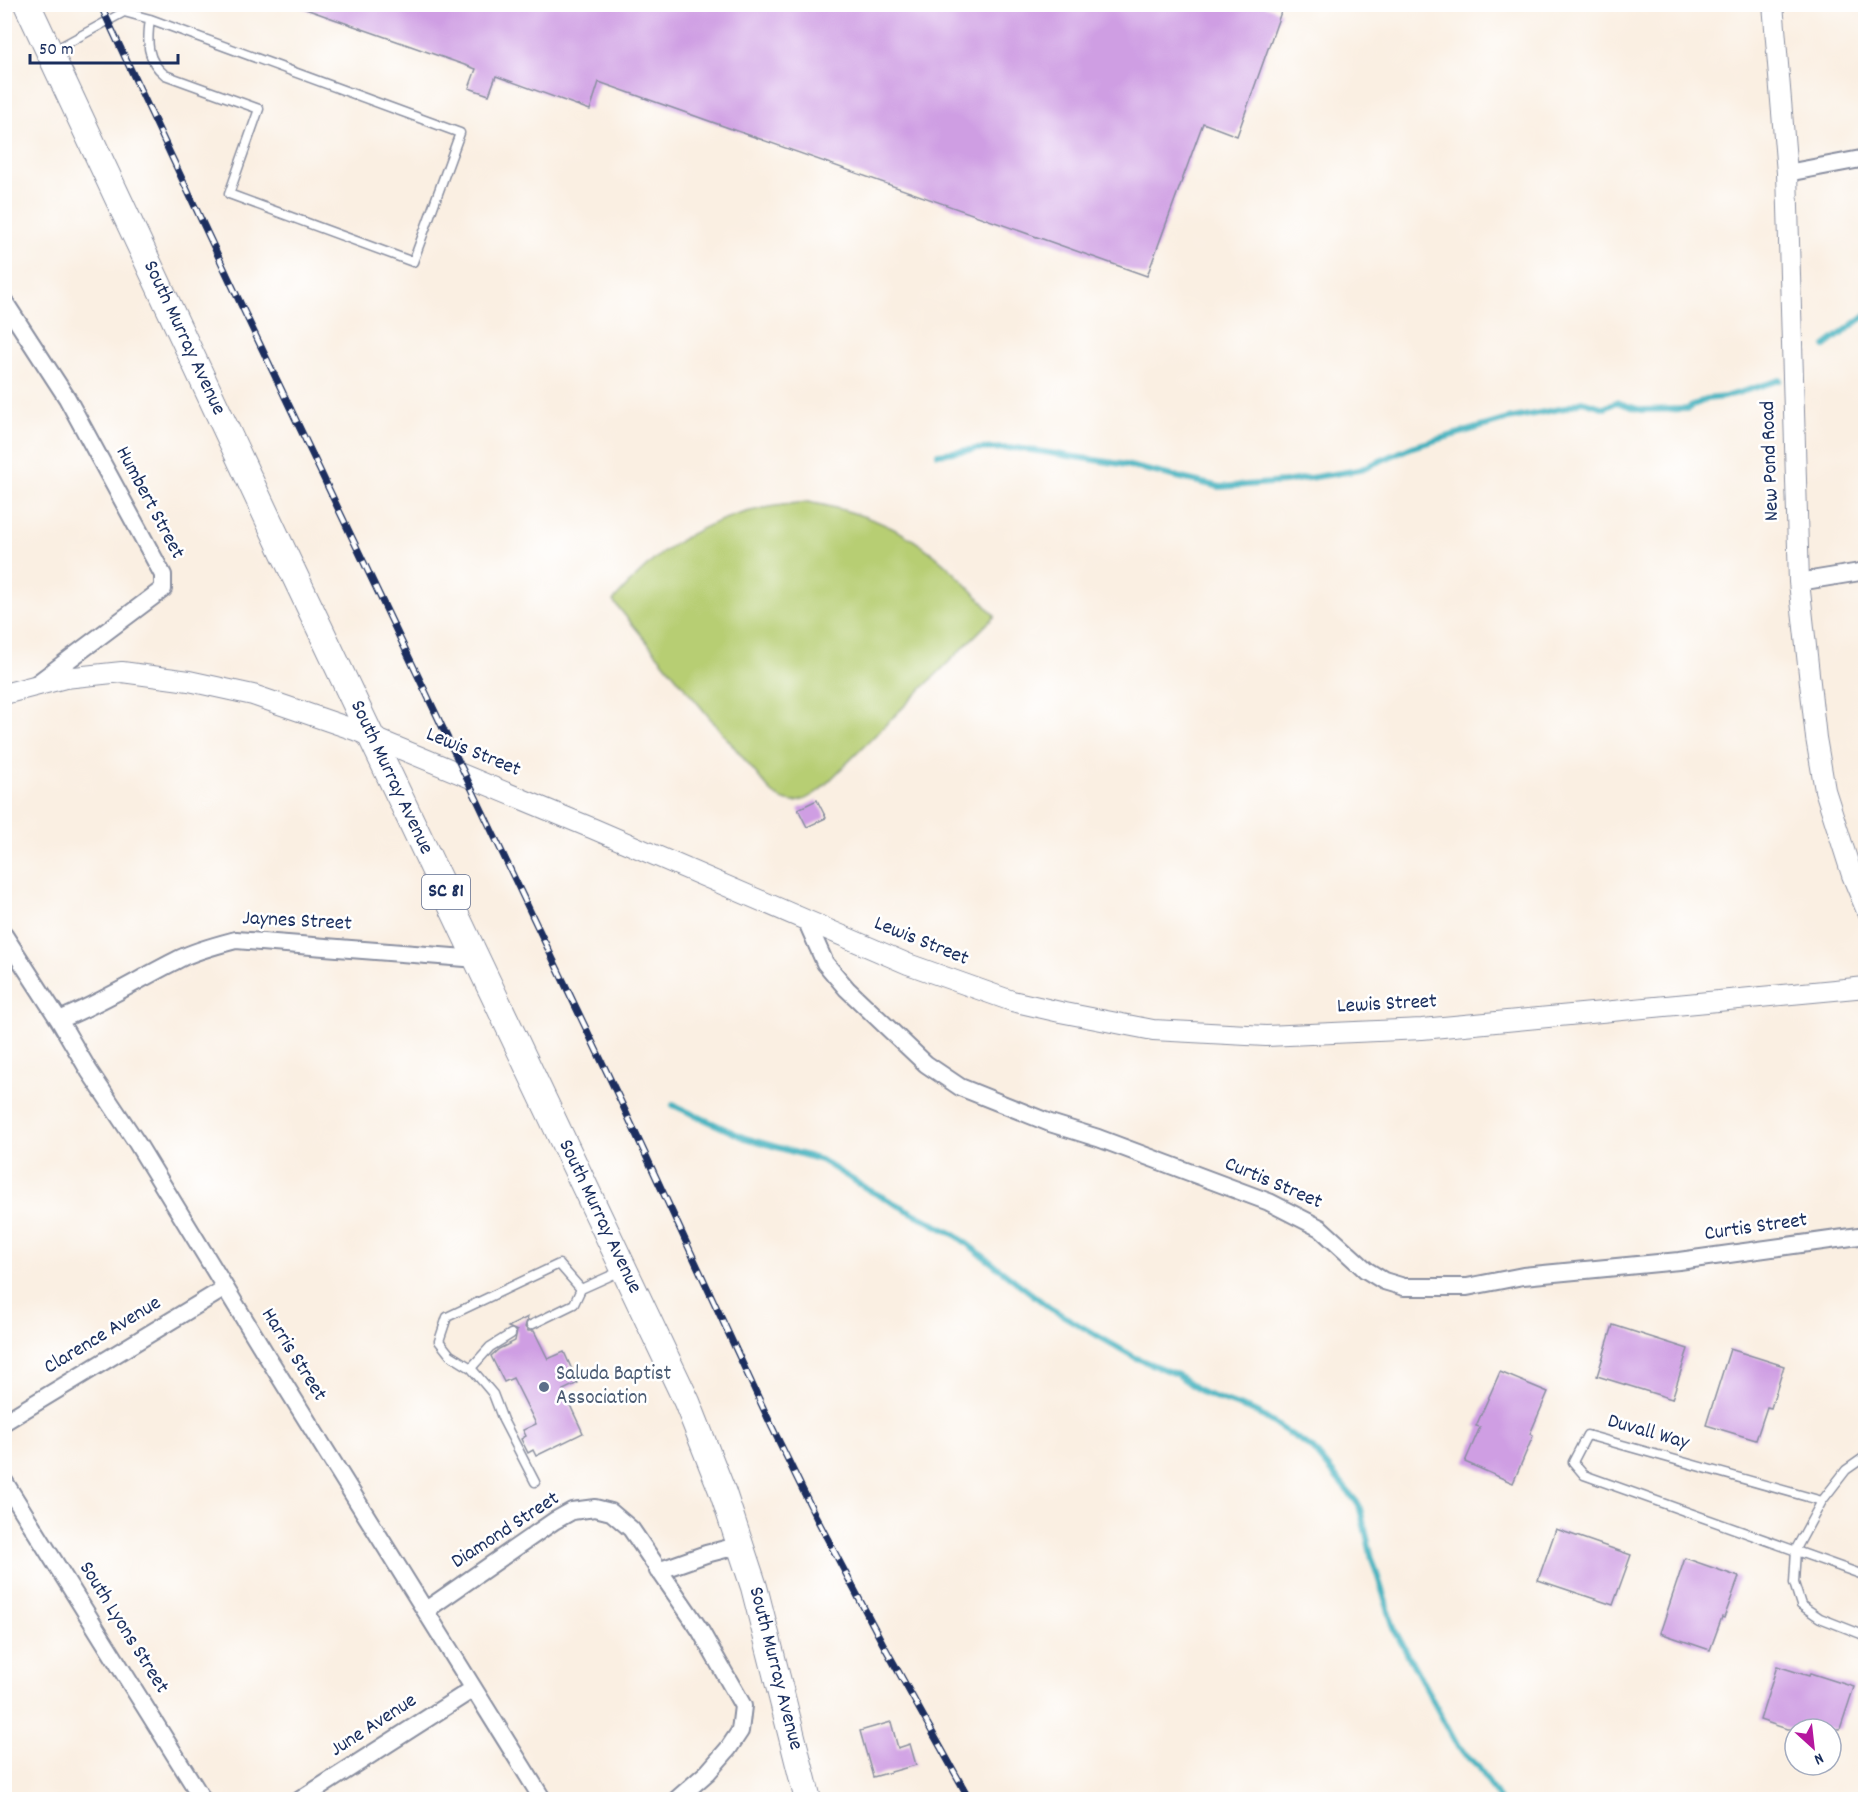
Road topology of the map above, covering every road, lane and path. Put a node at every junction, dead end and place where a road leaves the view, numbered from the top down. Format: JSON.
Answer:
{"nodes":[{"id":1,"x":27,"y":4,"type":"edge"},
{"id":2,"x":1773,"y":4,"type":"edge"},
{"id":3,"x":126,"y":8,"type":"edge"},
{"id":4,"x":150,"y":19,"type":"junction"},
{"id":5,"x":50,"y":53,"type":"junction"},
{"id":6,"x":1866,"y":158,"type":"edge"},
{"id":7,"x":1787,"y":173,"type":"junction"},
{"id":8,"x":4,"y":302,"type":"edge"},
{"id":9,"x":1866,"y":571,"type":"edge"},
{"id":10,"x":1799,"y":582,"type":"junction"},
{"id":11,"x":34,"y":685,"type":"junction"},
{"id":12,"x":4,"y":694,"type":"edge"},
{"id":13,"x":372,"y":737,"type":"junction"},
{"id":14,"x":1866,"y":909,"type":"edge"},
{"id":15,"x":806,"y":920,"type":"junction"},
{"id":16,"x":4,"y":935,"type":"edge"},
{"id":17,"x":478,"y":959,"type":"junction"},
{"id":18,"x":1866,"y":987,"type":"edge"},
{"id":19,"x":60,"y":1020,"type":"junction"},
{"id":20,"x":1866,"y":1235,"type":"edge"},
{"id":21,"x":624,"y":1269,"type":"junction"},
{"id":22,"x":225,"y":1288,"type":"junction"},
{"id":23,"x":581,"y":1289,"type":"junction"},
{"id":24,"x":531,"y":1325,"type":"dead end"},
{"id":25,"x":512,"y":1334,"type":"dead end"},
{"id":26,"x":471,"y":1368,"type":"junction"},
{"id":27,"x":4,"y":1422,"type":"edge"},
{"id":28,"x":1866,"y":1456,"type":"edge"},
{"id":29,"x":4,"y":1481,"type":"edge"},
{"id":30,"x":536,"y":1482,"type":"dead end"},
{"id":31,"x":1822,"y":1501,"type":"junction"},
{"id":32,"x":741,"y":1545,"type":"junction"},
{"id":33,"x":1796,"y":1550,"type":"junction"},
{"id":34,"x":658,"y":1571,"type":"junction"},
{"id":35,"x":1866,"y":1576,"type":"edge"},
{"id":36,"x":426,"y":1610,"type":"junction"},
{"id":37,"x":1866,"y":1636,"type":"edge"},
{"id":38,"x":473,"y":1689,"type":"junction"},
{"id":39,"x":204,"y":1800,"type":"edge"},
{"id":40,"x":300,"y":1800,"type":"edge"},
{"id":41,"x":543,"y":1800,"type":"edge"},
{"id":42,"x":676,"y":1800,"type":"edge"},
{"id":43,"x":808,"y":1800,"type":"edge"}],
"edges":[{"from":1,"to":5,"type":"main road","name":"South Murray Avenue","number":"SC 81"},
{"from":2,"to":7,"type":"street","name":"New Pond Road"},
{"from":3,"to":4,"type":"lane"},
{"from":3,"to":5,"type":"lane"},
{"from":4,"to":4,"type":"lane"},
{"from":5,"to":13,"type":"main road","name":"South Murray Avenue","number":"SC 81"},
{"from":6,"to":7,"type":"street"},
{"from":7,"to":10,"type":"street","name":"New Pond Road"},
{"from":8,"to":11,"type":"street","name":"Humbert Street"},
{"from":9,"to":10,"type":"street"},
{"from":10,"to":14,"type":"street","name":"New Pond Road"},
{"from":11,"to":12,"type":"street","name":"Lewis Street"},
{"from":11,"to":13,"type":"street","name":"Lewis Street"},
{"from":13,"to":15,"type":"street","name":"Lewis Street"},
{"from":13,"to":17,"type":"main road","name":"South Murray Avenue","number":"SC 81"},
{"from":15,"to":18,"type":"street","name":"Lewis Street"},
{"from":15,"to":20,"type":"street","name":"Curtis Street"},
{"from":16,"to":19,"type":"street","name":"Harris Street"},
{"from":17,"to":19,"type":"street","name":"Jaynes Street"},
{"from":17,"to":21,"type":"main road","name":"South Murray Avenue","number":"SC 81"},
{"from":19,"to":22,"type":"street","name":"Harris Street"},
{"from":21,"to":23,"type":"lane"},
{"from":21,"to":32,"type":"main road","name":"South Murray Avenue","number":"SC 81"},
{"from":22,"to":27,"type":"street","name":"Clarence Avenue"},
{"from":22,"to":36,"type":"street","name":"Harris Street"},
{"from":23,"to":24,"type":"lane"},
{"from":23,"to":26,"type":"lane"},
{"from":25,"to":26,"type":"lane"},
{"from":26,"to":30,"type":"lane"},
{"from":28,"to":31,"type":"lane"},
{"from":29,"to":39,"type":"street","name":"South Lyons Street"},
{"from":31,"to":33,"type":"lane"},
{"from":31,"to":33,"type":"lane","name":"Duvall Way"},
{"from":32,"to":34,"type":"street"},
{"from":32,"to":43,"type":"main road","name":"South Murray Avenue","number":"SC 81"},
{"from":33,"to":35,"type":"lane","name":"Duvall Way"},
{"from":33,"to":37,"type":"lane"},
{"from":34,"to":36,"type":"street","name":"Diamond Street"},
{"from":34,"to":42,"type":"street","name":"Diamond Street"},
{"from":36,"to":38,"type":"street","name":"Harris Street"},
{"from":38,"to":40,"type":"street","name":"June Avenue"},
{"from":38,"to":41,"type":"street","name":"Harris Street"}]}
